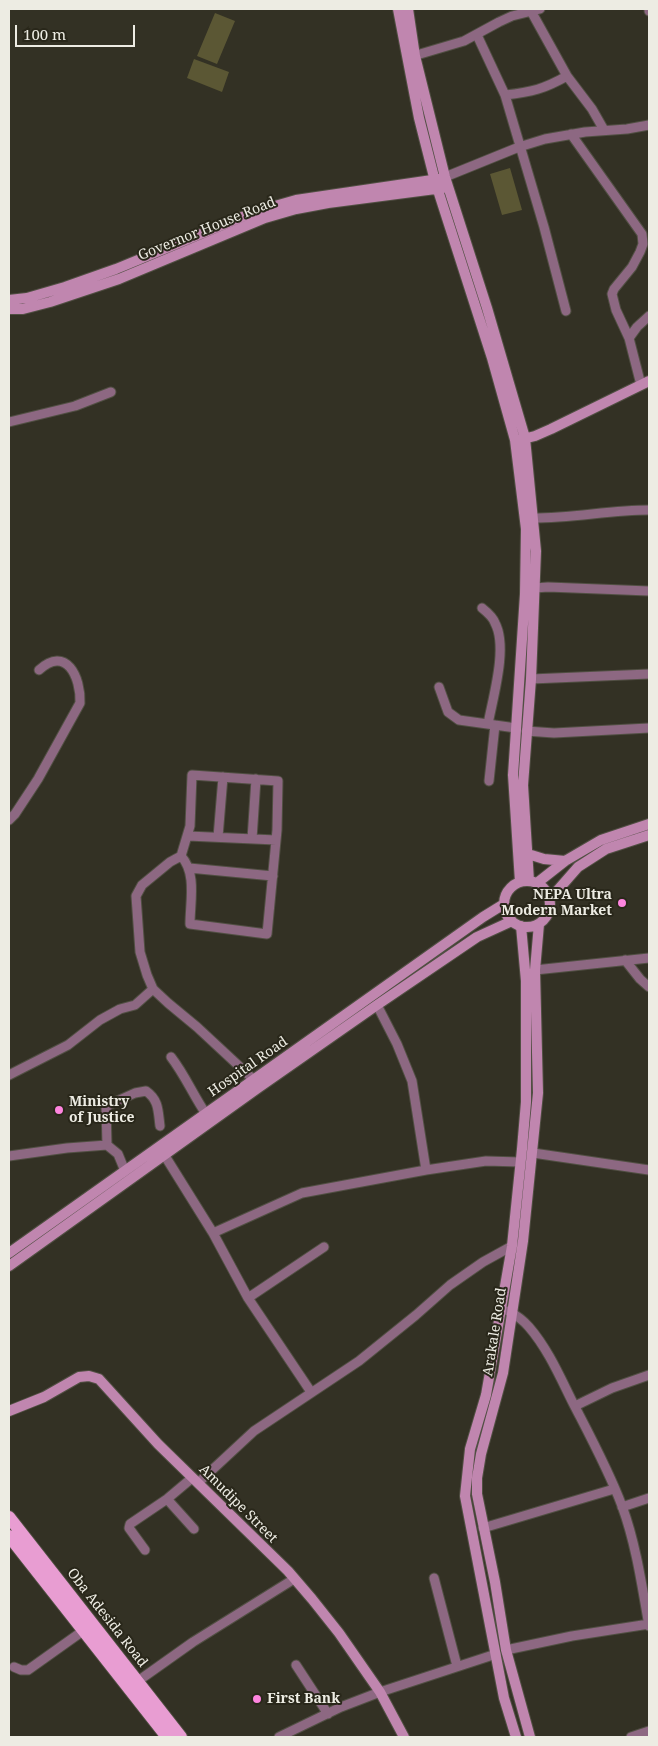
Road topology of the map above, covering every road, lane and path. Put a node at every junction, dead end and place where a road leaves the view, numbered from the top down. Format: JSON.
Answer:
{"nodes":[{"id":1,"x":398,"y":9,"type":"edge"},
{"id":2,"x":408,"y":9,"type":"edge"},
{"id":3,"x":536,"y":10,"type":"edge"},
{"id":4,"x":477,"y":34,"type":"junction"},
{"id":5,"x":411,"y":57,"type":"junction"},
{"id":6,"x":567,"y":76,"type":"junction"},
{"id":7,"x":505,"y":95,"type":"junction"},
{"id":8,"x":649,"y":125,"type":"edge"},
{"id":9,"x":604,"y":130,"type":"junction"},
{"id":10,"x":571,"y":134,"type":"junction"},
{"id":11,"x":519,"y":147,"type":"junction"},
{"id":12,"x":447,"y":182,"type":"junction"},
{"id":13,"x":436,"y":185,"type":"junction"},
{"id":14,"x":646,"y":232,"type":"edge"},
{"id":15,"x":474,"y":268,"type":"junction"},
{"id":16,"x":463,"y":271,"type":"junction"},
{"id":17,"x":9,"y":300,"type":"edge"},
{"id":18,"x":9,"y":309,"type":"edge"},
{"id":19,"x":566,"y":311,"type":"dead end"},
{"id":20,"x":649,"y":316,"type":"edge"},
{"id":21,"x":629,"y":338,"type":"junction"},
{"id":22,"x":645,"y":383,"type":"edge"},
{"id":23,"x":111,"y":392,"type":"dead end"},
{"id":24,"x":9,"y":422,"type":"edge"},
{"id":25,"x":520,"y":439,"type":"junction"},
{"id":26,"x":649,"y":510,"type":"edge"},
{"id":27,"x":530,"y":518,"type":"junction"},
{"id":28,"x":535,"y":588,"type":"junction"},
{"id":29,"x":649,"y":591,"type":"edge"},
{"id":30,"x":482,"y":608,"type":"dead end"},
{"id":31,"x":39,"y":670,"type":"dead end"},
{"id":32,"x":649,"y":674,"type":"edge"},
{"id":33,"x":649,"y":678,"type":"edge"},
{"id":34,"x":530,"y":679,"type":"junction"},
{"id":35,"x":439,"y":687,"type":"dead end"},
{"id":36,"x":492,"y":724,"type":"junction"},
{"id":37,"x":649,"y":728,"type":"edge"},
{"id":38,"x":521,"y":730,"type":"junction"},
{"id":39,"x":224,"y":777,"type":"junction"},
{"id":40,"x":256,"y":779,"type":"junction"},
{"id":41,"x":489,"y":781,"type":"dead end"},
{"id":42,"x":9,"y":820,"type":"edge"},
{"id":43,"x":649,"y":824,"type":"edge"},
{"id":44,"x":649,"y":835,"type":"edge"},
{"id":45,"x":188,"y":836,"type":"junction"},
{"id":46,"x":218,"y":837,"type":"junction"},
{"id":47,"x":252,"y":839,"type":"junction"},
{"id":48,"x":276,"y":840,"type":"junction"},
{"id":49,"x":528,"y":854,"type":"junction"},
{"id":50,"x":181,"y":856,"type":"junction"},
{"id":51,"x":564,"y":861,"type":"junction"},
{"id":52,"x":189,"y":868,"type":"junction"},
{"id":53,"x":273,"y":876,"type":"junction"},
{"id":54,"x":529,"y":882,"type":"junction"},
{"id":55,"x":550,"y":899,"type":"junction"},
{"id":56,"x":504,"y":904,"type":"junction"},
{"id":57,"x":516,"y":924,"type":"junction"},
{"id":58,"x":539,"y":924,"type":"junction"},
{"id":59,"x":649,"y":958,"type":"edge"},
{"id":60,"x":625,"y":960,"type":"junction"},
{"id":61,"x":535,"y":970,"type":"junction"},
{"id":62,"x":649,"y":987,"type":"edge"},
{"id":63,"x":153,"y":989,"type":"junction"},
{"id":64,"x":377,"y":1005,"type":"junction"},
{"id":65,"x":170,"y":1057,"type":"dead end"},
{"id":66,"x":9,"y":1075,"type":"edge"},
{"id":67,"x":254,"y":1080,"type":"junction"},
{"id":68,"x":206,"y":1114,"type":"junction"},
{"id":69,"x":160,"y":1126,"type":"dead end"},
{"id":70,"x":107,"y":1145,"type":"junction"},
{"id":71,"x":533,"y":1153,"type":"junction"},
{"id":72,"x":9,"y":1156,"type":"edge"},
{"id":73,"x":165,"y":1156,"type":"junction"},
{"id":74,"x":520,"y":1162,"type":"junction"},
{"id":75,"x":426,"y":1170,"type":"junction"},
{"id":76,"x":649,"y":1170,"type":"edge"},
{"id":77,"x":125,"y":1172,"type":"junction"},
{"id":78,"x":213,"y":1233,"type":"junction"},
{"id":79,"x":512,"y":1246,"type":"junction"},
{"id":80,"x":324,"y":1247,"type":"dead end"},
{"id":81,"x":9,"y":1253,"type":"edge"},
{"id":82,"x":9,"y":1266,"type":"edge"},
{"id":83,"x":248,"y":1298,"type":"junction"},
{"id":84,"x":501,"y":1308,"type":"junction"},
{"id":85,"x":512,"y":1313,"type":"junction"},
{"id":86,"x":649,"y":1375,"type":"edge"},
{"id":87,"x":311,"y":1392,"type":"junction"},
{"id":88,"x":575,"y":1406,"type":"junction"},
{"id":89,"x":9,"y":1411,"type":"edge"},
{"id":90,"x":195,"y":1480,"type":"junction"},
{"id":91,"x":614,"y":1489,"type":"junction"},
{"id":92,"x":649,"y":1498,"type":"edge"},
{"id":93,"x":167,"y":1499,"type":"junction"},
{"id":94,"x":622,"y":1507,"type":"junction"},
{"id":95,"x":9,"y":1517,"type":"edge"},
{"id":96,"x":483,"y":1528,"type":"junction"},
{"id":97,"x":194,"y":1529,"type":"dead end"},
{"id":98,"x":11,"y":1543,"type":"edge"},
{"id":99,"x":144,"y":1550,"type":"dead end"},
{"id":100,"x":434,"y":1578,"type":"dead end"},
{"id":101,"x":294,"y":1579,"type":"junction"},
{"id":102,"x":649,"y":1625,"type":"edge"},
{"id":103,"x":88,"y":1628,"type":"junction"},
{"id":104,"x":506,"y":1650,"type":"junction"},
{"id":105,"x":496,"y":1654,"type":"junction"},
{"id":106,"x":296,"y":1665,"type":"dead end"},
{"id":107,"x":457,"y":1666,"type":"junction"},
{"id":108,"x":14,"y":1667,"type":"dead end"},
{"id":109,"x":138,"y":1681,"type":"junction"},
{"id":110,"x":380,"y":1692,"type":"junction"},
{"id":111,"x":328,"y":1714,"type":"junction"},
{"id":112,"x":649,"y":1732,"type":"edge"},
{"id":113,"x":167,"y":1737,"type":"edge"},
{"id":114,"x":181,"y":1737,"type":"edge"},
{"id":115,"x":279,"y":1737,"type":"edge"},
{"id":116,"x":404,"y":1737,"type":"edge"},
{"id":117,"x":516,"y":1737,"type":"edge"},
{"id":118,"x":530,"y":1737,"type":"edge"},
{"id":119,"x":631,"y":1737,"type":"edge"}],
"edges":[{"from":1,"to":5,"type":"main road"},
{"from":2,"to":5,"type":"main road"},
{"from":3,"to":4,"type":"street"},
{"from":3,"to":6,"type":"street"},
{"from":4,"to":5,"type":"street"},
{"from":4,"to":7,"type":"street"},
{"from":5,"to":12,"type":"main road"},
{"from":5,"to":13,"type":"main road"},
{"from":6,"to":7,"type":"street"},
{"from":6,"to":9,"type":"street"},
{"from":7,"to":11,"type":"street"},
{"from":8,"to":9,"type":"street"},
{"from":9,"to":10,"type":"street"},
{"from":10,"to":11,"type":"street"},
{"from":10,"to":14,"type":"street"},
{"from":11,"to":12,"type":"street"},
{"from":11,"to":19,"type":"street"},
{"from":12,"to":13,"type":"main road","name":"Governor House Road"},
{"from":12,"to":15,"type":"main road"},
{"from":13,"to":16,"type":"main road"},
{"from":13,"to":17,"type":"main road","name":"Governor House Road"},
{"from":13,"to":18,"type":"main road","name":"Governor House Road"},
{"from":14,"to":21,"type":"street"},
{"from":15,"to":16,"type":"main road"},
{"from":15,"to":25,"type":"main road"},
{"from":16,"to":25,"type":"main road"},
{"from":20,"to":21,"type":"street"},
{"from":21,"to":22,"type":"street"},
{"from":22,"to":25,"type":"main road"},
{"from":23,"to":24,"type":"street"},
{"from":25,"to":27,"type":"main road"},
{"from":26,"to":27,"type":"street"},
{"from":27,"to":28,"type":"main road"},
{"from":27,"to":38,"type":"main road"},
{"from":28,"to":29,"type":"street"},
{"from":28,"to":34,"type":"main road"},
{"from":30,"to":36,"type":"street"},
{"from":31,"to":42,"type":"street"},
{"from":32,"to":33,"type":"street"},
{"from":32,"to":34,"type":"street"},
{"from":34,"to":38,"type":"main road"},
{"from":35,"to":36,"type":"street"},
{"from":36,"to":38,"type":"street"},
{"from":36,"to":41,"type":"street"},
{"from":37,"to":38,"type":"street"},
{"from":38,"to":49,"type":"main road"},
{"from":38,"to":54,"type":"main road"},
{"from":39,"to":40,"type":"street"},
{"from":39,"to":45,"type":"street"},
{"from":39,"to":46,"type":"street"},
{"from":40,"to":47,"type":"street"},
{"from":40,"to":48,"type":"street"},
{"from":43,"to":51,"type":"main road"},
{"from":44,"to":55,"type":"main road"},
{"from":45,"to":46,"type":"street"},
{"from":45,"to":50,"type":"street"},
{"from":46,"to":47,"type":"street"},
{"from":47,"to":48,"type":"street"},
{"from":48,"to":53,"type":"street"},
{"from":49,"to":51,"type":"main road"},
{"from":49,"to":54,"type":"main road"},
{"from":50,"to":52,"type":"street"},
{"from":50,"to":63,"type":"street"},
{"from":51,"to":54,"type":"main road"},
{"from":52,"to":53,"type":"street"},
{"from":52,"to":53,"type":"street"},
{"from":54,"to":55,"type":"main road"},
{"from":54,"to":56,"type":"main road"},
{"from":55,"to":58,"type":"main road"},
{"from":56,"to":57,"type":"main road"},
{"from":56,"to":67,"type":"main road","name":"Hospital Road"},
{"from":57,"to":58,"type":"main road"},
{"from":57,"to":64,"type":"main road","name":"Hospital Road"},
{"from":57,"to":74,"type":"main road","name":"Arakale Road"},
{"from":58,"to":61,"type":"main road","name":"Arakale Road"},
{"from":59,"to":60,"type":"street"},
{"from":60,"to":61,"type":"street"},
{"from":60,"to":62,"type":"street"},
{"from":61,"to":71,"type":"main road","name":"Arakale Road"},
{"from":63,"to":66,"type":"street"},
{"from":63,"to":67,"type":"street"},
{"from":64,"to":73,"type":"main road","name":"Hospital Road"},
{"from":64,"to":75,"type":"street"},
{"from":65,"to":68,"type":"street"},
{"from":67,"to":68,"type":"main road","name":"Hospital Road"},
{"from":68,"to":77,"type":"main road","name":"Hospital Road"},
{"from":69,"to":70,"type":"street"},
{"from":70,"to":72,"type":"street"},
{"from":70,"to":77,"type":"street"},
{"from":71,"to":76,"type":"street"},
{"from":71,"to":85,"type":"main road","name":"Arakale Road"},
{"from":73,"to":78,"type":"street"},
{"from":73,"to":82,"type":"main road","name":"Hospital Road"},
{"from":74,"to":75,"type":"street"},
{"from":74,"to":79,"type":"main road","name":"Arakale Road"},
{"from":75,"to":78,"type":"street"},
{"from":77,"to":81,"type":"main road","name":"Hospital Road"},
{"from":78,"to":83,"type":"street"},
{"from":79,"to":84,"type":"main road","name":"Arakale Road"},
{"from":79,"to":87,"type":"street"},
{"from":80,"to":83,"type":"street"},
{"from":83,"to":87,"type":"street"},
{"from":84,"to":85,"type":"street"},
{"from":84,"to":105,"type":"main road","name":"Arakale Road"},
{"from":85,"to":88,"type":"street"},
{"from":85,"to":96,"type":"main road","name":"Arakale Road"},
{"from":86,"to":88,"type":"street"},
{"from":87,"to":90,"type":"street"},
{"from":88,"to":91,"type":"street"},
{"from":89,"to":90,"type":"main road","name":"Amudipe Street"},
{"from":90,"to":93,"type":"street"},
{"from":90,"to":101,"type":"main road","name":"Amudipe Street"},
{"from":91,"to":94,"type":"street"},
{"from":91,"to":96,"type":"street"},
{"from":92,"to":94,"type":"street"},
{"from":93,"to":97,"type":"street"},
{"from":93,"to":99,"type":"street"},
{"from":94,"to":102,"type":"street"},
{"from":95,"to":103,"type":"main road","name":"Oba Adesida Road"},
{"from":96,"to":104,"type":"main road","name":"Arakale Road"},
{"from":98,"to":103,"type":"main road","name":"Oba Adesida Road"},
{"from":100,"to":107,"type":"street"},
{"from":101,"to":109,"type":"street"},
{"from":101,"to":110,"type":"main road","name":"Amudipe Street"},
{"from":102,"to":104,"type":"street"},
{"from":103,"to":108,"type":"street"},
{"from":103,"to":109,"type":"main road","name":"Oba Adesida Road"},
{"from":103,"to":113,"type":"main road","name":"Oba Adesida Road"},
{"from":104,"to":118,"type":"main road","name":"Arakale Road"},
{"from":105,"to":107,"type":"street"},
{"from":105,"to":117,"type":"main road","name":"Arakale Road"},
{"from":106,"to":111,"type":"street"},
{"from":107,"to":110,"type":"street"},
{"from":109,"to":114,"type":"main road","name":"Oba Adesida Road"},
{"from":110,"to":111,"type":"street"},
{"from":110,"to":116,"type":"main road","name":"Amudipe Street"},
{"from":111,"to":115,"type":"street"},
{"from":112,"to":119,"type":"street"}]}
